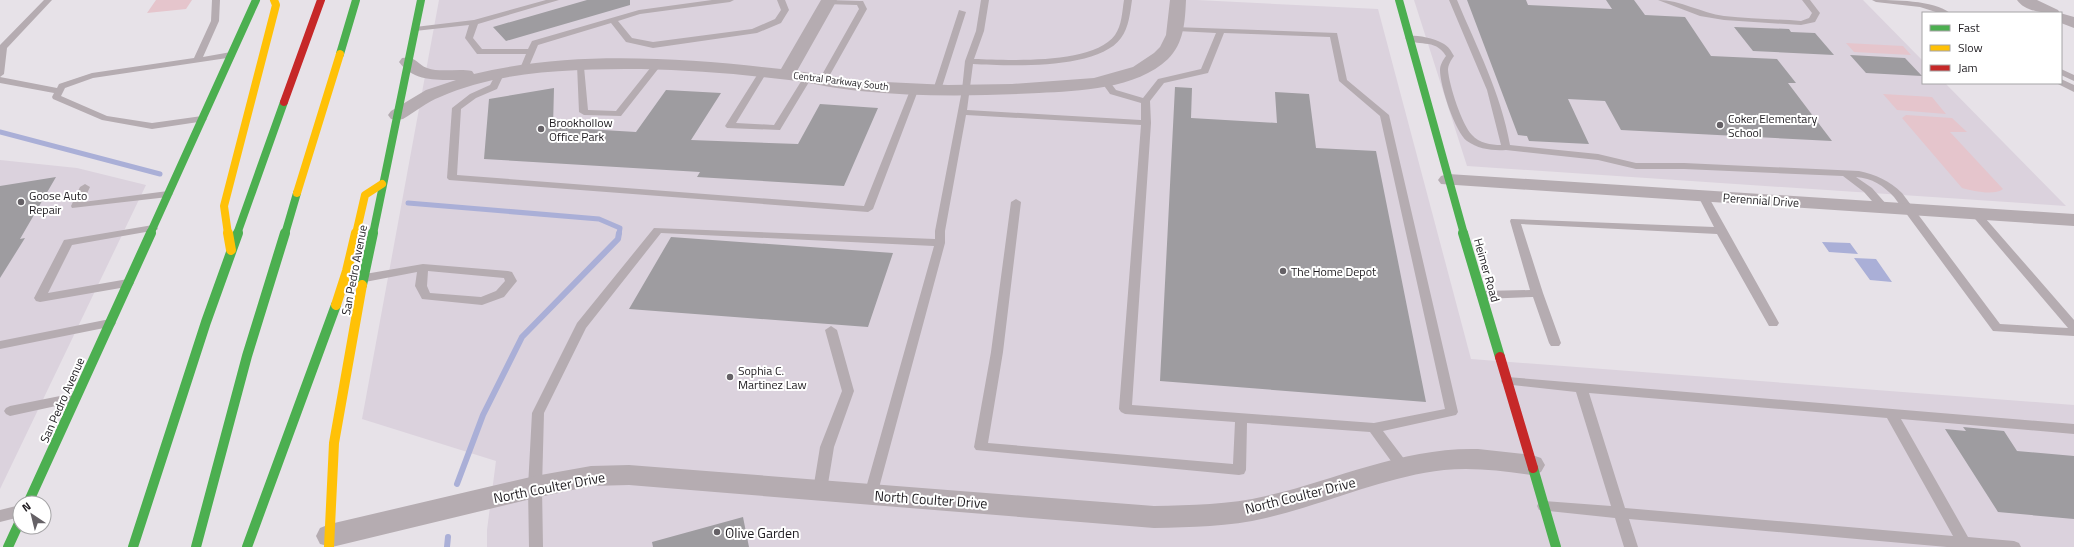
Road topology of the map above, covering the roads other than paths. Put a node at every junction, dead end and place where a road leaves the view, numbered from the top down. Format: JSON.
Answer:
{"nodes":[{"id":1,"x":48,"y":0,"type":"edge"},
{"id":2,"x":216,"y":0,"type":"edge"},
{"id":3,"x":256,"y":0,"type":"edge"},
{"id":4,"x":274,"y":0,"type":"edge"},
{"id":5,"x":321,"y":0,"type":"edge"},
{"id":6,"x":356,"y":0,"type":"edge"},
{"id":7,"x":421,"y":0,"type":"edge"},
{"id":8,"x":555,"y":0,"type":"edge"},
{"id":9,"x":654,"y":0,"type":"edge"},
{"id":10,"x":730,"y":0,"type":"edge"},
{"id":11,"x":781,"y":0,"type":"edge"},
{"id":12,"x":986,"y":0,"type":"edge"},
{"id":13,"x":1128,"y":0,"type":"edge"},
{"id":14,"x":1178,"y":0,"type":"edge"},
{"id":15,"x":1398,"y":0,"type":"edge"},
{"id":16,"x":1453,"y":0,"type":"edge"},
{"id":17,"x":1662,"y":0,"type":"edge"},
{"id":18,"x":1806,"y":0,"type":"edge"},
{"id":19,"x":1876,"y":0,"type":"edge"},
{"id":20,"x":2025,"y":0,"type":"edge"},
{"id":21,"x":828,"y":1,"type":"edge"},
{"id":22,"x":656,"y":10,"type":"junction"},
{"id":23,"x":962,"y":12,"type":"dead end"},
{"id":24,"x":1944,"y":12,"type":"edge"},
{"id":25,"x":2050,"y":12,"type":"edge"},
{"id":26,"x":2062,"y":17,"type":"edge"},
{"id":27,"x":613,"y":20,"type":"junction"},
{"id":28,"x":474,"y":22,"type":"junction"},
{"id":29,"x":2074,"y":23,"type":"edge"},
{"id":30,"x":415,"y":29,"type":"junction"},
{"id":31,"x":1177,"y":29,"type":"junction"},
{"id":32,"x":1221,"y":31,"type":"junction"},
{"id":33,"x":1409,"y":38,"type":"junction"},
{"id":34,"x":530,"y":51,"type":"junction"},
{"id":35,"x":231,"y":55,"type":"junction"},
{"id":36,"x":197,"y":60,"type":"junction"},
{"id":37,"x":968,"y":61,"type":"junction"},
{"id":38,"x":408,"y":62,"type":"junction"},
{"id":39,"x":658,"y":64,"type":"junction"},
{"id":40,"x":580,"y":66,"type":"junction"},
{"id":41,"x":523,"y":71,"type":"junction"},
{"id":42,"x":763,"y":72,"type":"junction"},
{"id":43,"x":2062,"y":72,"type":"edge"},
{"id":44,"x":0,"y":73,"type":"edge"},
{"id":45,"x":500,"y":74,"type":"junction"},
{"id":46,"x":787,"y":74,"type":"junction"},
{"id":47,"x":479,"y":77,"type":"junction"},
{"id":48,"x":2074,"y":78,"type":"edge"},
{"id":49,"x":816,"y":79,"type":"junction"},
{"id":50,"x":0,"y":80,"type":"edge"},
{"id":51,"x":1104,"y":80,"type":"junction"},
{"id":52,"x":2062,"y":83,"type":"edge"},
{"id":53,"x":915,"y":88,"type":"junction"},
{"id":54,"x":2074,"y":89,"type":"edge"},
{"id":55,"x":937,"y":90,"type":"junction"},
{"id":56,"x":966,"y":90,"type":"junction"},
{"id":57,"x":59,"y":91,"type":"junction"},
{"id":58,"x":473,"y":96,"type":"junction"},
{"id":59,"x":1145,"y":101,"type":"junction"},
{"id":60,"x":962,"y":112,"type":"junction"},
{"id":61,"x":397,"y":115,"type":"junction"},
{"id":62,"x":202,"y":119,"type":"junction"},
{"id":63,"x":1146,"y":123,"type":"junction"},
{"id":64,"x":1506,"y":147,"type":"junction"},
{"id":65,"x":1846,"y":174,"type":"junction"},
{"id":66,"x":1448,"y":180,"type":"junction"},
{"id":67,"x":382,"y":184,"type":"junction"},
{"id":68,"x":85,"y":187,"type":"dead end"},
{"id":69,"x":168,"y":194,"type":"junction"},
{"id":70,"x":1703,"y":196,"type":"junction"},
{"id":71,"x":1016,"y":202,"type":"dead end"},
{"id":72,"x":1883,"y":207,"type":"junction"},
{"id":73,"x":1908,"y":209,"type":"junction"},
{"id":74,"x":1975,"y":213,"type":"junction"},
{"id":75,"x":2074,"y":220,"type":"edge"},
{"id":76,"x":153,"y":228,"type":"junction"},
{"id":77,"x":1721,"y":231,"type":"junction"},
{"id":78,"x":940,"y":243,"type":"junction"},
{"id":79,"x":231,"y":253,"type":"junction"},
{"id":80,"x":423,"y":267,"type":"junction"},
{"id":81,"x":365,"y":278,"type":"junction"},
{"id":82,"x":128,"y":283,"type":"junction"},
{"id":83,"x":1537,"y":293,"type":"junction"},
{"id":84,"x":1482,"y":295,"type":"junction"},
{"id":85,"x":110,"y":323,"type":"junction"},
{"id":86,"x":1773,"y":323,"type":"dead end"},
{"id":87,"x":2074,"y":327,"type":"edge"},
{"id":88,"x":831,"y":330,"type":"dead end"},
{"id":89,"x":2074,"y":332,"type":"edge"},
{"id":90,"x":1555,"y":343,"type":"dead end"},
{"id":91,"x":0,"y":345,"type":"edge"},
{"id":92,"x":1507,"y":381,"type":"junction"},
{"id":93,"x":1581,"y":388,"type":"junction"},
{"id":94,"x":76,"y":398,"type":"junction"},
{"id":95,"x":10,"y":411,"type":"dead end"},
{"id":96,"x":1892,"y":415,"type":"junction"},
{"id":97,"x":1241,"y":419,"type":"junction"},
{"id":98,"x":1374,"y":428,"type":"junction"},
{"id":99,"x":2074,"y":429,"type":"edge"},
{"id":100,"x":1532,"y":465,"type":"junction"},
{"id":101,"x":1404,"y":468,"type":"junction"},
{"id":102,"x":535,"y":487,"type":"junction"},
{"id":103,"x":820,"y":490,"type":"junction"},
{"id":104,"x":871,"y":494,"type":"junction"},
{"id":105,"x":32,"y":495,"type":"edge"},
{"id":106,"x":1544,"y":506,"type":"junction"},
{"id":107,"x":1619,"y":512,"type":"junction"},
{"id":108,"x":12,"y":513,"type":"edge"},
{"id":109,"x":0,"y":516,"type":"edge"},
{"id":110,"x":14,"y":535,"type":"edge"},
{"id":111,"x":329,"y":542,"type":"edge"},
{"id":112,"x":1964,"y":544,"type":"edge"},
{"id":113,"x":8,"y":547,"type":"edge"},
{"id":114,"x":133,"y":547,"type":"edge"},
{"id":115,"x":196,"y":547,"type":"edge"},
{"id":116,"x":247,"y":547,"type":"edge"},
{"id":117,"x":536,"y":547,"type":"edge"},
{"id":118,"x":1556,"y":547,"type":"edge"},
{"id":119,"x":1631,"y":547,"type":"edge"},
{"id":120,"x":2014,"y":547,"type":"edge"}],
"edges":[{"from":1,"to":44,"type":"lane"},
{"from":2,"to":36,"type":"lane"},
{"from":3,"to":35,"type":"main road","name":"San Pedro Avenue"},
{"from":4,"to":79,"type":"main road"},
{"from":5,"to":79,"type":"main road"},
{"from":6,"to":115,"type":"main road"},
{"from":7,"to":30,"type":"main road","name":"San Pedro Avenue"},
{"from":8,"to":28,"type":"lane"},
{"from":9,"to":22,"type":"lane"},
{"from":10,"to":22,"type":"lane"},
{"from":11,"to":27,"type":"lane"},
{"from":12,"to":37,"type":"lane"},
{"from":13,"to":37,"type":"lane"},
{"from":14,"to":31,"type":"street","name":"Central Parkway South"},
{"from":15,"to":33,"type":"main road","name":"Heimer Road"},
{"from":16,"to":64,"type":"lane"},
{"from":17,"to":18,"type":"lane"},
{"from":19,"to":24,"type":"lane"},
{"from":20,"to":25,"type":"street"},
{"from":21,"to":46,"type":"street"},
{"from":21,"to":49,"type":"lane"},
{"from":22,"to":27,"type":"lane"},
{"from":23,"to":55,"type":"lane"},
{"from":26,"to":29,"type":"street"},
{"from":27,"to":34,"type":"lane"},
{"from":28,"to":30,"type":"lane"},
{"from":28,"to":34,"type":"lane"},
{"from":30,"to":38,"type":"main road","name":"San Pedro Avenue"},
{"from":31,"to":32,"type":"lane"},
{"from":31,"to":51,"type":"street","name":"Central Parkway South"},
{"from":32,"to":59,"type":"lane"},
{"from":32,"to":98,"type":"lane"},
{"from":33,"to":64,"type":"lane"},
{"from":33,"to":66,"type":"main road","name":"Heimer Road"},
{"from":34,"to":41,"type":"lane"},
{"from":35,"to":36,"type":"lane"},
{"from":35,"to":62,"type":"main road","name":"San Pedro Avenue"},
{"from":36,"to":57,"type":"lane"},
{"from":37,"to":56,"type":"lane"},
{"from":38,"to":47,"type":"street","name":"Central Parkway South"},
{"from":38,"to":61,"type":"main road","name":"San Pedro Avenue"},
{"from":39,"to":40,"type":"street","name":"Central Parkway South"},
{"from":39,"to":40,"type":"lane"},
{"from":39,"to":42,"type":"street","name":"Central Parkway South"},
{"from":40,"to":41,"type":"street","name":"Central Parkway South"},
{"from":41,"to":45,"type":"street","name":"Central Parkway South"},
{"from":42,"to":46,"type":"street","name":"Central Parkway South"},
{"from":42,"to":49,"type":"lane"},
{"from":43,"to":48,"type":"lane"},
{"from":45,"to":47,"type":"street","name":"Central Parkway South"},
{"from":45,"to":58,"type":"lane"},
{"from":46,"to":49,"type":"street","name":"Central Parkway South"},
{"from":47,"to":58,"type":"lane"},
{"from":47,"to":61,"type":"street","name":"Central Parkway South"},
{"from":49,"to":53,"type":"street","name":"Central Parkway South"},
{"from":50,"to":57,"type":"lane"},
{"from":51,"to":56,"type":"street","name":"Central Parkway South"},
{"from":51,"to":59,"type":"lane"},
{"from":52,"to":54,"type":"lane"},
{"from":53,"to":55,"type":"street","name":"Central Parkway South"},
{"from":53,"to":58,"type":"lane"},
{"from":55,"to":56,"type":"street","name":"Central Parkway South"},
{"from":56,"to":60,"type":"lane"},
{"from":57,"to":62,"type":"lane"},
{"from":59,"to":63,"type":"lane"},
{"from":60,"to":63,"type":"lane"},
{"from":60,"to":78,"type":"lane"},
{"from":61,"to":67,"type":"main road","name":"San Pedro Avenue"},
{"from":62,"to":69,"type":"main road","name":"San Pedro Avenue"},
{"from":63,"to":97,"type":"lane"},
{"from":64,"to":65,"type":"lane"},
{"from":65,"to":72,"type":"lane"},
{"from":65,"to":73,"type":"lane"},
{"from":66,"to":70,"type":"street","name":"Perennial Drive"},
{"from":66,"to":84,"type":"main road","name":"Heimer Road"},
{"from":67,"to":81,"type":"main road","name":"San Pedro Avenue"},
{"from":67,"to":116,"type":"main road"},
{"from":68,"to":69,"type":"lane"},
{"from":69,"to":76,"type":"main road","name":"San Pedro Avenue"},
{"from":70,"to":72,"type":"street","name":"Perennial Drive"},
{"from":70,"to":77,"type":"lane"},
{"from":71,"to":97,"type":"lane"},
{"from":72,"to":73,"type":"street","name":"Perennial Drive"},
{"from":73,"to":74,"type":"street","name":"Perennial Drive"},
{"from":73,"to":89,"type":"lane"},
{"from":74,"to":75,"type":"street","name":"Perennial Drive"},
{"from":74,"to":87,"type":"lane"},
{"from":76,"to":82,"type":"main road","name":"San Pedro Avenue"},
{"from":76,"to":82,"type":"lane"},
{"from":77,"to":83,"type":"lane"},
{"from":77,"to":86,"type":"lane"},
{"from":78,"to":102,"type":"lane"},
{"from":78,"to":104,"type":"lane"},
{"from":79,"to":114,"type":"main road"},
{"from":80,"to":80,"type":"lane"},
{"from":80,"to":81,"type":"lane"},
{"from":81,"to":111,"type":"main road","name":"San Pedro Avenue"},
{"from":82,"to":85,"type":"main road","name":"San Pedro Avenue"},
{"from":83,"to":84,"type":"lane"},
{"from":83,"to":90,"type":"lane"},
{"from":84,"to":92,"type":"main road","name":"Heimer Road"},
{"from":85,"to":91,"type":"lane"},
{"from":85,"to":94,"type":"main road","name":"San Pedro Avenue"},
{"from":88,"to":103,"type":"lane"},
{"from":92,"to":93,"type":"lane"},
{"from":92,"to":100,"type":"main road","name":"Heimer Road"},
{"from":93,"to":96,"type":"lane"},
{"from":93,"to":107,"type":"lane"},
{"from":94,"to":95,"type":"lane"},
{"from":94,"to":105,"type":"main road","name":"San Pedro Avenue"},
{"from":96,"to":99,"type":"lane"},
{"from":96,"to":112,"type":"lane"},
{"from":97,"to":98,"type":"lane"},
{"from":98,"to":101,"type":"lane"},
{"from":100,"to":101,"type":"street","name":"North Coulter Drive"},
{"from":100,"to":106,"type":"main road","name":"Heimer Road"},
{"from":101,"to":104,"type":"street","name":"North Coulter Drive"},
{"from":102,"to":103,"type":"street","name":"North Coulter Drive"},
{"from":102,"to":111,"type":"street","name":"North Coulter Drive"},
{"from":102,"to":117,"type":"lane"},
{"from":103,"to":104,"type":"street","name":"North Coulter Drive"},
{"from":106,"to":107,"type":"lane"},
{"from":106,"to":118,"type":"main road","name":"Heimer Road"},
{"from":107,"to":112,"type":"lane"},
{"from":107,"to":119,"type":"lane"},
{"from":108,"to":109,"type":"lane"},
{"from":110,"to":113,"type":"main road"},
{"from":112,"to":120,"type":"lane"}]}
